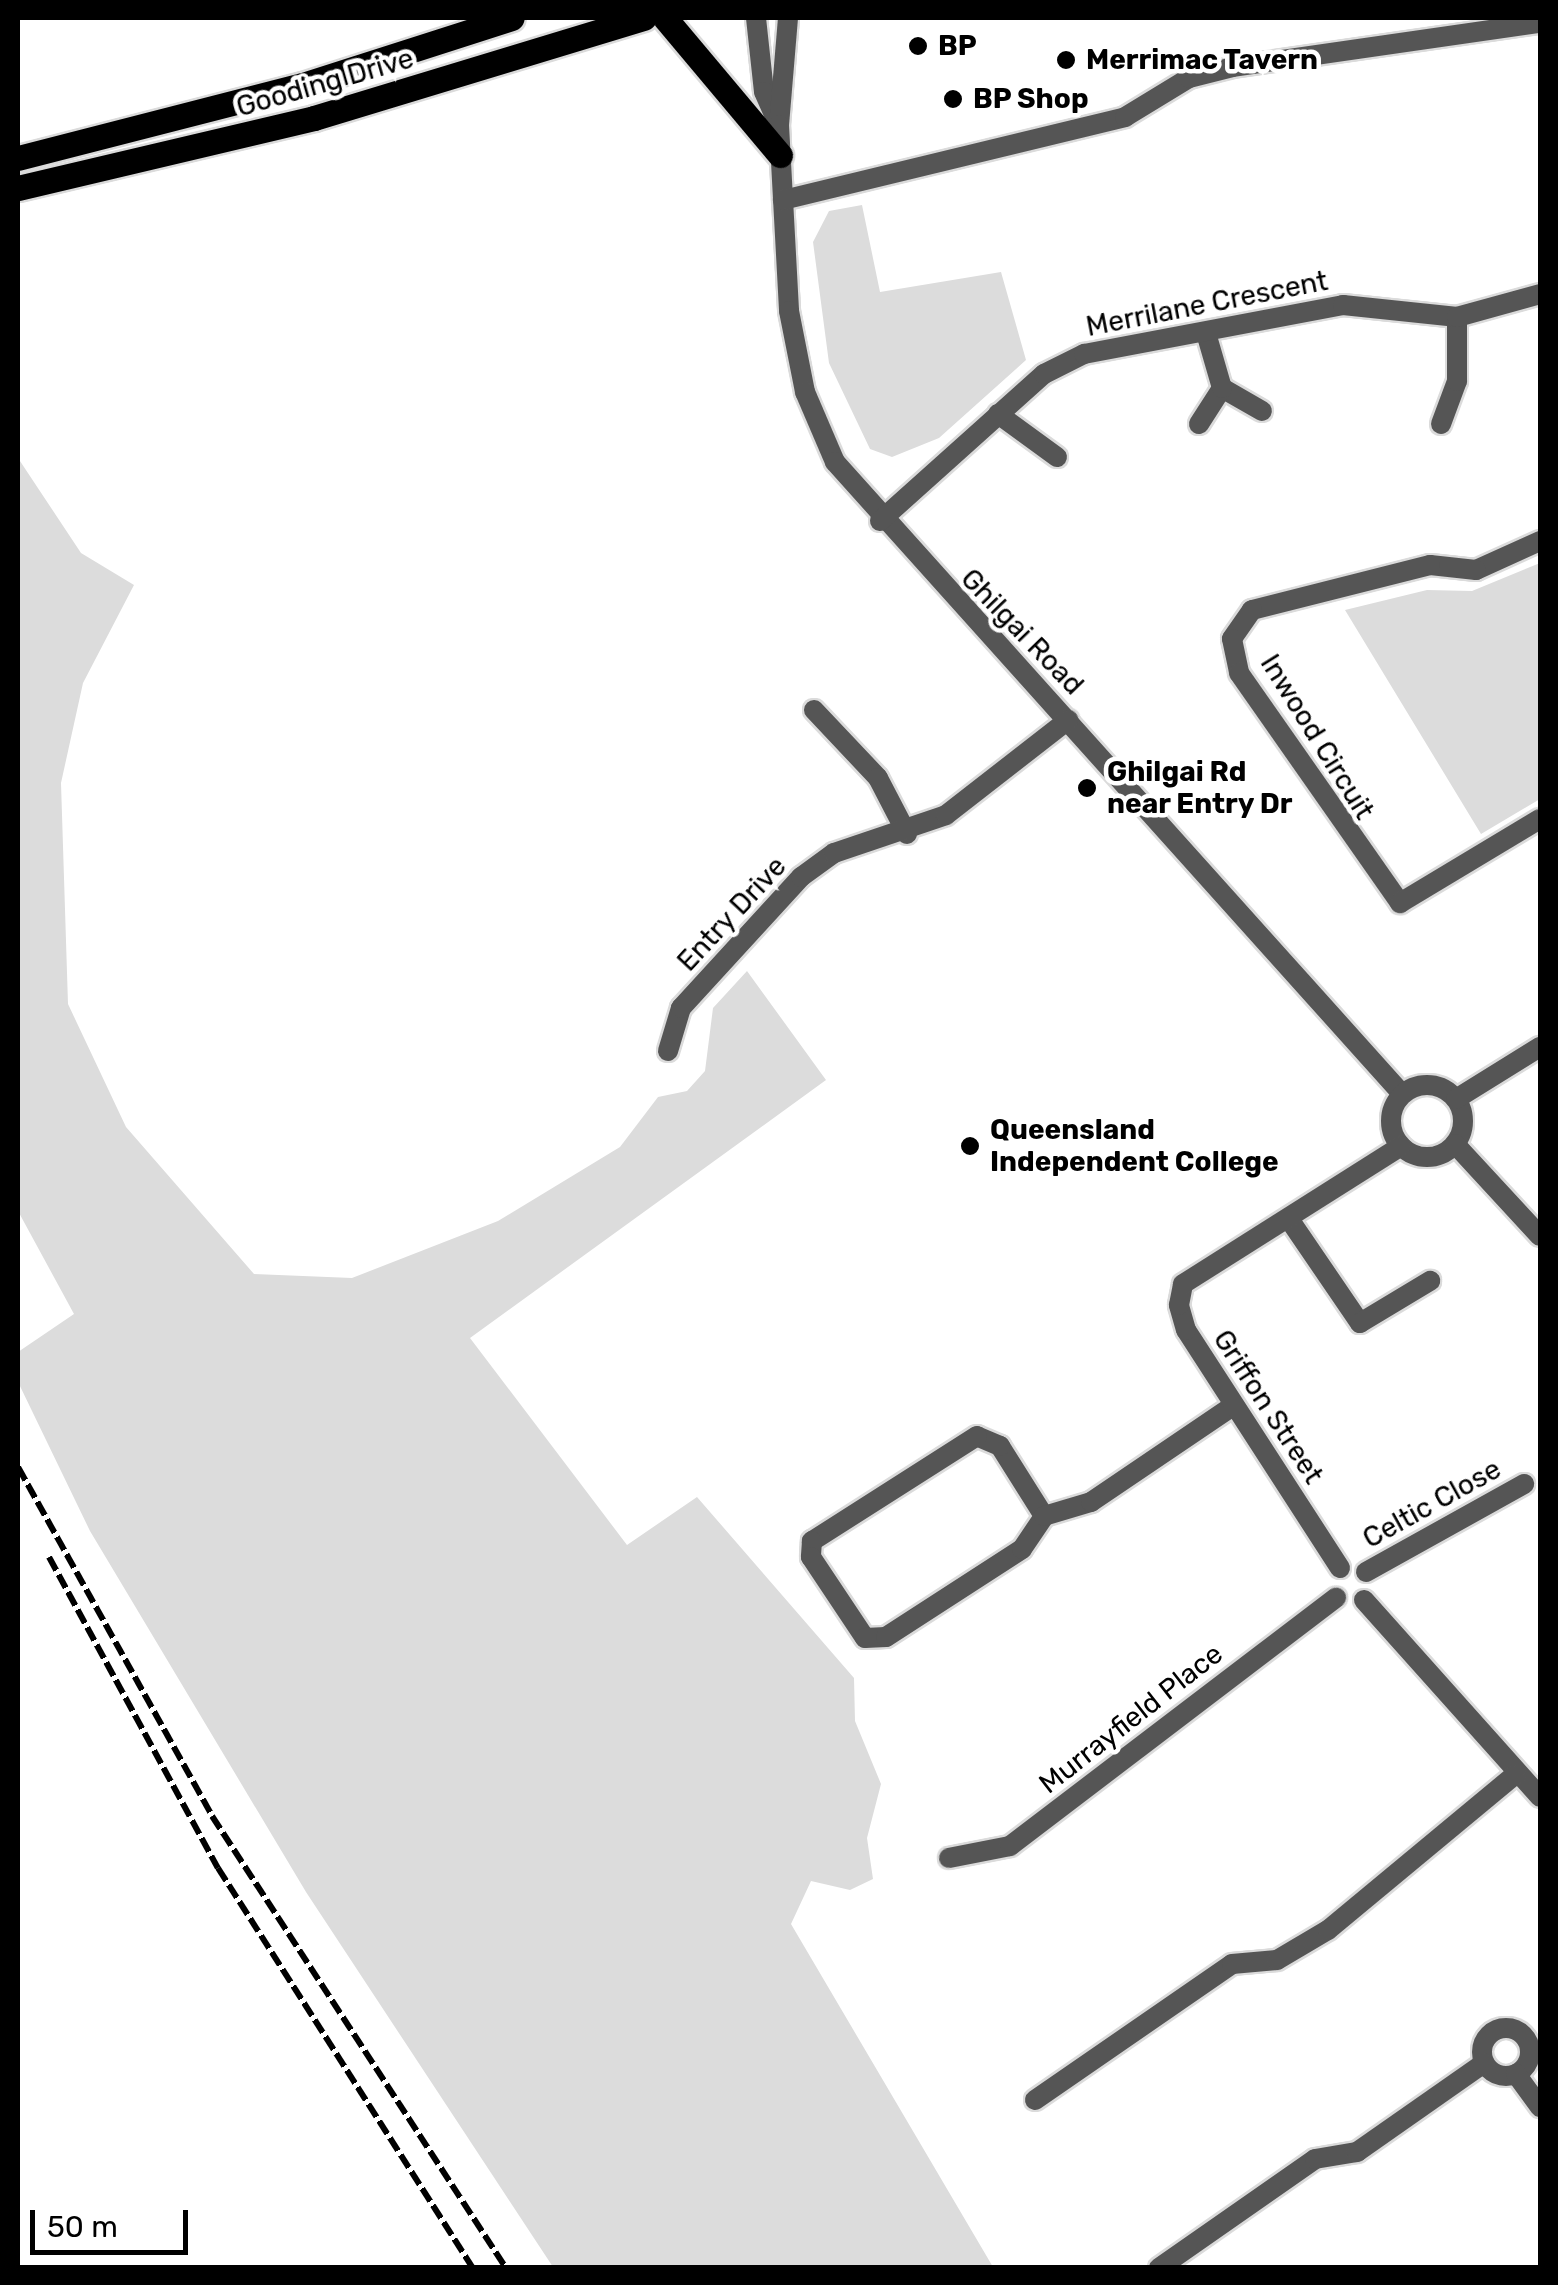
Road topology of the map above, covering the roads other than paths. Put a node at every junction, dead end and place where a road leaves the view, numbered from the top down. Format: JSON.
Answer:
{"nodes":[{"id":1,"x":512,"y":18,"type":"edge"},
{"id":2,"x":644,"y":18,"type":"edge"},
{"id":3,"x":665,"y":18,"type":"edge"},
{"id":4,"x":756,"y":18,"type":"edge"},
{"id":5,"x":788,"y":18,"type":"edge"},
{"id":6,"x":1540,"y":24,"type":"edge"},
{"id":7,"x":779,"y":125,"type":"junction"},
{"id":8,"x":780,"y":155,"type":"junction"},
{"id":9,"x":18,"y":158,"type":"edge"},
{"id":10,"x":18,"y":188,"type":"edge"},
{"id":11,"x":784,"y":200,"type":"junction"},
{"id":12,"x":1540,"y":294,"type":"edge"},
{"id":13,"x":1457,"y":318,"type":"junction"},
{"id":14,"x":1206,"y":333,"type":"junction"},
{"id":15,"x":1222,"y":388,"type":"junction"},
{"id":16,"x":1262,"y":411,"type":"dead end"},
{"id":17,"x":998,"y":414,"type":"junction"},
{"id":18,"x":1200,"y":424,"type":"dead end"},
{"id":19,"x":1441,"y":424,"type":"dead end"},
{"id":20,"x":1057,"y":458,"type":"dead end"},
{"id":21,"x":880,"y":521,"type":"junction"},
{"id":22,"x":1540,"y":541,"type":"edge"},
{"id":23,"x":814,"y":710,"type":"dead end"},
{"id":24,"x":1068,"y":720,"type":"junction"},
{"id":25,"x":1540,"y":819,"type":"edge"},
{"id":26,"x":907,"y":834,"type":"junction"},
{"id":27,"x":1540,"y":1047,"type":"edge"},
{"id":28,"x":668,"y":1051,"type":"dead end"},
{"id":29,"x":1402,"y":1094,"type":"junction"},
{"id":30,"x":1456,"y":1099,"type":"junction"},
{"id":31,"x":1456,"y":1144,"type":"junction"},
{"id":32,"x":1401,"y":1146,"type":"junction"},
{"id":33,"x":1289,"y":1219,"type":"junction"},
{"id":34,"x":1540,"y":1236,"type":"edge"},
{"id":35,"x":1430,"y":1281,"type":"dead end"},
{"id":36,"x":1234,"y":1406,"type":"junction"},
{"id":37,"x":1524,"y":1484,"type":"dead end"},
{"id":38,"x":1044,"y":1516,"type":"junction"},
{"id":39,"x":1340,"y":1568,"type":"junction"},
{"id":40,"x":1366,"y":1572,"type":"junction"},
{"id":41,"x":1336,"y":1598,"type":"junction"},
{"id":42,"x":1364,"y":1600,"type":"junction"},
{"id":43,"x":1514,"y":1775,"type":"junction"},
{"id":44,"x":1540,"y":1796,"type":"edge"},
{"id":45,"x":949,"y":1858,"type":"dead end"},
{"id":46,"x":1533,"y":2030,"type":"edge"},
{"id":47,"x":1484,"y":2063,"type":"junction"},
{"id":48,"x":1516,"y":2074,"type":"junction"},
{"id":49,"x":1035,"y":2100,"type":"dead end"},
{"id":50,"x":1540,"y":2107,"type":"edge"},
{"id":51,"x":1159,"y":2268,"type":"edge"}],
"edges":[{"from":1,"to":9,"type":"main road","name":"Gooding Drive"},
{"from":2,"to":10,"type":"main road","name":"Gooding Drive"},
{"from":3,"to":8,"type":"main road"},
{"from":4,"to":7,"type":"street","name":"Ghilgai Road"},
{"from":5,"to":7,"type":"street","name":"Ghilgai Road"},
{"from":6,"to":11,"type":"street"},
{"from":7,"to":8,"type":"street","name":"Ghilgai Road"},
{"from":8,"to":11,"type":"street","name":"Ghilgai Road"},
{"from":11,"to":21,"type":"street","name":"Ghilgai Road"},
{"from":12,"to":13,"type":"street","name":"Merrilane Crescent"},
{"from":13,"to":14,"type":"street","name":"Merrilane Crescent"},
{"from":13,"to":19,"type":"street"},
{"from":14,"to":15,"type":"street"},
{"from":14,"to":17,"type":"street","name":"Merrilane Crescent"},
{"from":15,"to":16,"type":"street"},
{"from":15,"to":18,"type":"street"},
{"from":17,"to":20,"type":"street"},
{"from":17,"to":21,"type":"street","name":"Merrilane Crescent"},
{"from":21,"to":24,"type":"street","name":"Ghilgai Road"},
{"from":22,"to":25,"type":"street","name":"Inwood Circuit"},
{"from":23,"to":26,"type":"street"},
{"from":24,"to":26,"type":"street","name":"Entry Drive"},
{"from":24,"to":29,"type":"street","name":"Ghilgai Road"},
{"from":26,"to":28,"type":"street","name":"Entry Drive"},
{"from":27,"to":30,"type":"street"},
{"from":29,"to":30,"type":"street"},
{"from":29,"to":32,"type":"street"},
{"from":30,"to":31,"type":"street"},
{"from":31,"to":32,"type":"street"},
{"from":31,"to":34,"type":"street"},
{"from":32,"to":33,"type":"street","name":"Griffon Street"},
{"from":33,"to":35,"type":"street"},
{"from":33,"to":36,"type":"street","name":"Griffon Street"},
{"from":36,"to":38,"type":"street"},
{"from":36,"to":39,"type":"street","name":"Griffon Street"},
{"from":37,"to":40,"type":"street","name":"Celtic Close"},
{"from":38,"to":38,"type":"street"},
{"from":39,"to":40,"type":"street"},
{"from":39,"to":41,"type":"street"},
{"from":40,"to":42,"type":"street"},
{"from":41,"to":42,"type":"street"},
{"from":41,"to":45,"type":"street","name":"Murrayfield Place"},
{"from":42,"to":43,"type":"street"},
{"from":43,"to":44,"type":"street"},
{"from":43,"to":49,"type":"street"},
{"from":46,"to":47,"type":"street"},
{"from":46,"to":48,"type":"street"},
{"from":47,"to":48,"type":"street"},
{"from":47,"to":51,"type":"street"},
{"from":48,"to":50,"type":"street"}]}
